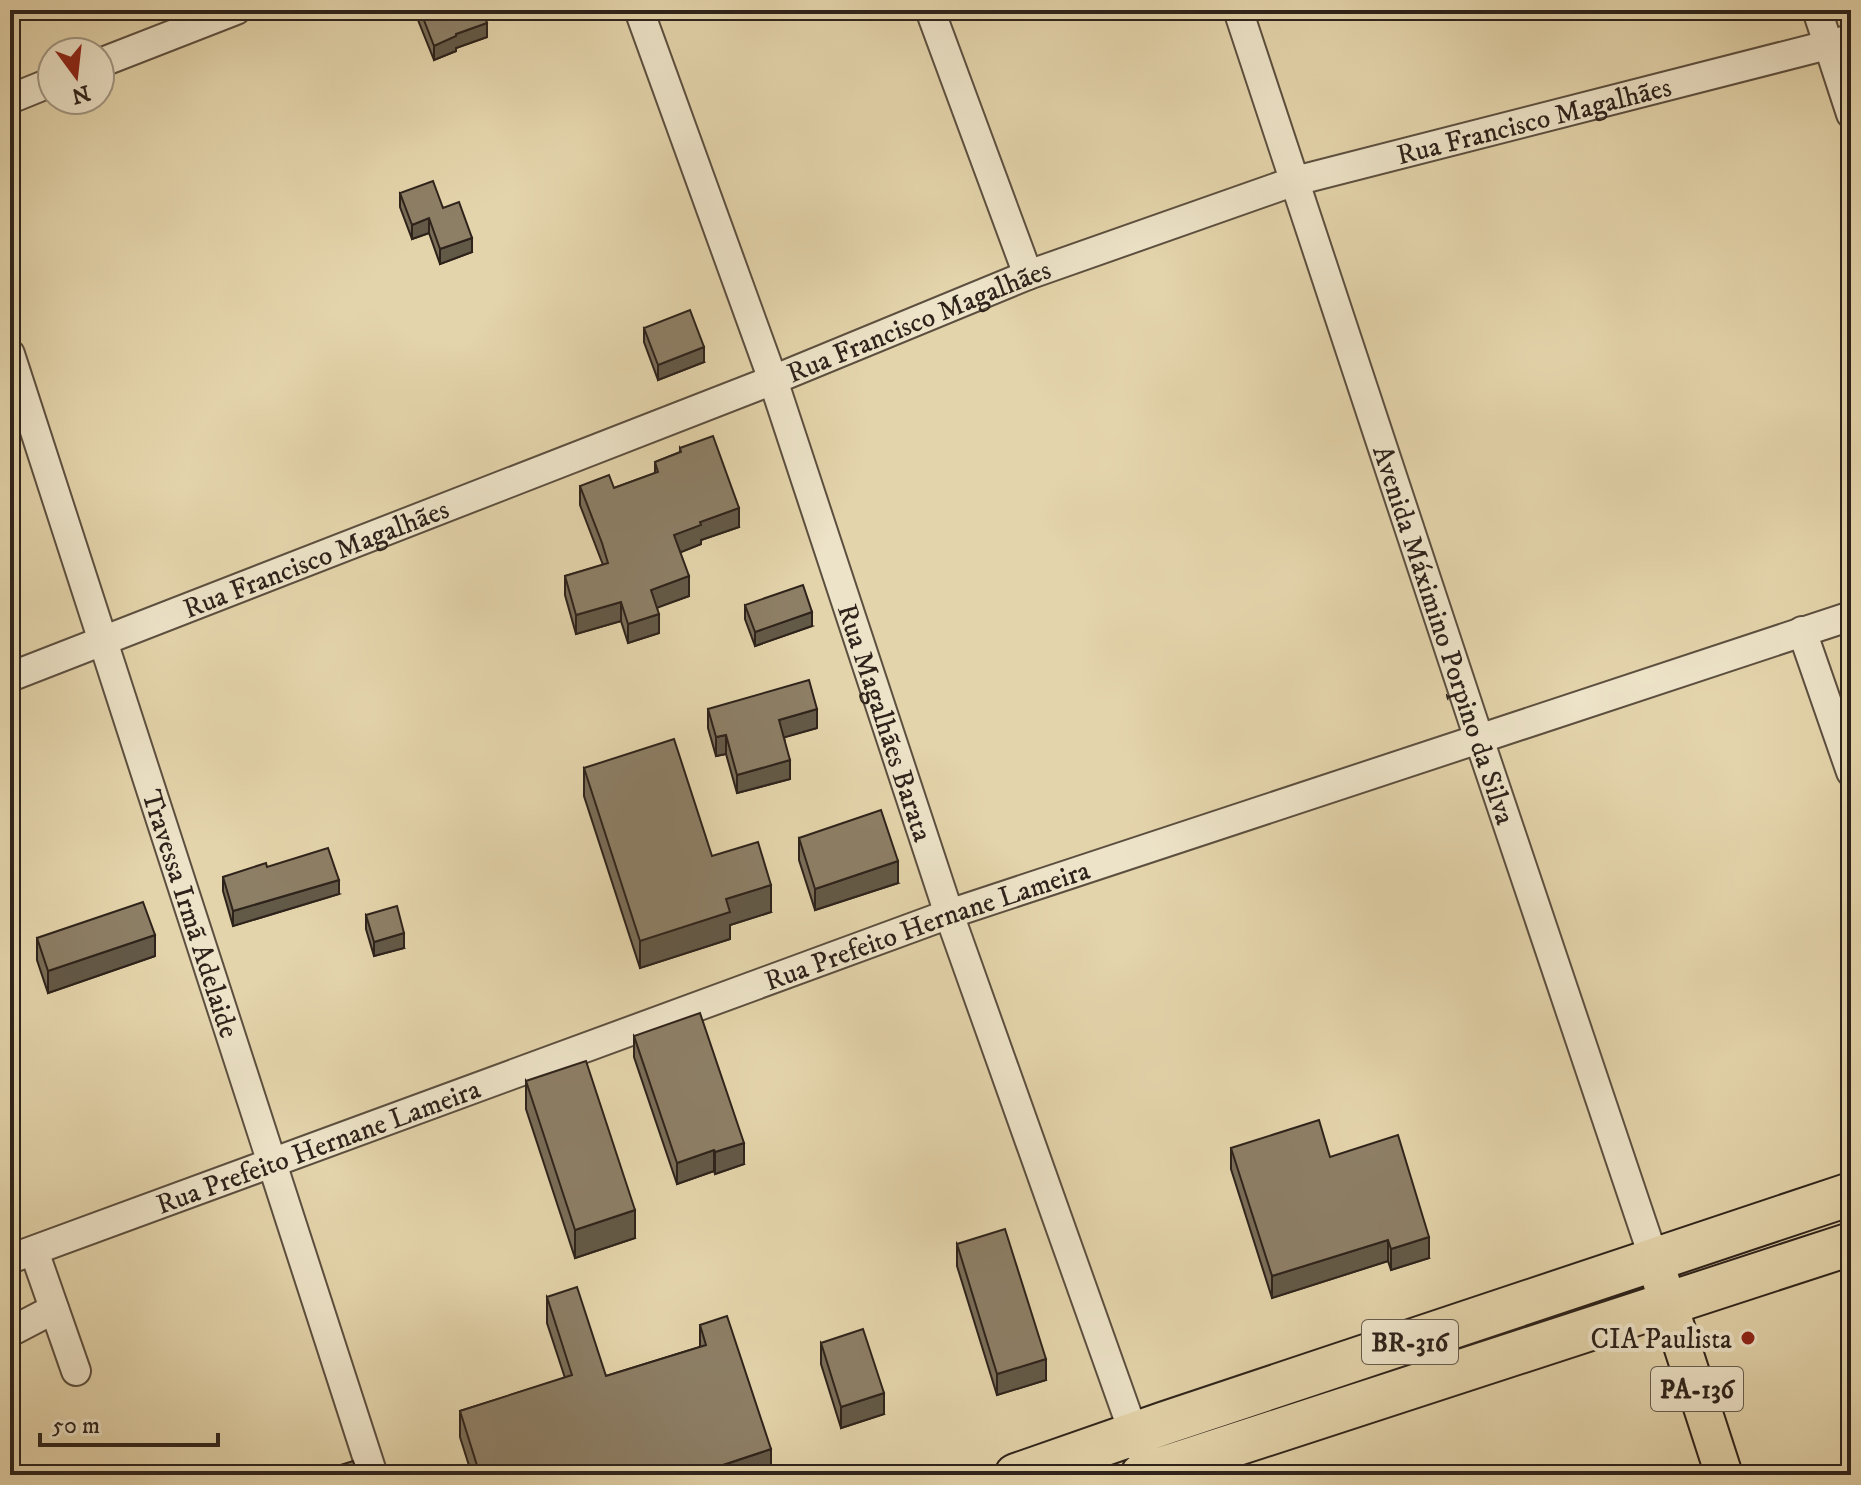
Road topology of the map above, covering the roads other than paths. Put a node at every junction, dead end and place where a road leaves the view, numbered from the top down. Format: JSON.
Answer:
{"nodes":[{"id":1,"x":236,"y":10,"type":"edge"},
{"id":2,"x":639,"y":10,"type":"edge"},
{"id":3,"x":930,"y":10,"type":"edge"},
{"id":4,"x":1238,"y":10,"type":"edge"},
{"id":5,"x":1817,"y":10,"type":"edge"},
{"id":6,"x":1839,"y":42,"type":"edge"},
{"id":7,"x":116,"y":57,"type":"edge"},
{"id":8,"x":36,"y":88,"type":"edge"},
{"id":9,"x":10,"y":99,"type":"edge"},
{"id":10,"x":1851,"y":114,"type":"edge"},
{"id":11,"x":1295,"y":181,"type":"junction"},
{"id":12,"x":1028,"y":275,"type":"junction"},
{"id":13,"x":10,"y":354,"type":"edge"},
{"id":14,"x":773,"y":380,"type":"junction"},
{"id":15,"x":1851,"y":616,"type":"edge"},
{"id":16,"x":1802,"y":631,"type":"junction"},
{"id":17,"x":103,"y":640,"type":"junction"},
{"id":18,"x":10,"y":677,"type":"edge"},
{"id":19,"x":1479,"y":739,"type":"junction"},
{"id":20,"x":1851,"y":772,"type":"edge"},
{"id":21,"x":949,"y":914,"type":"junction"},
{"id":22,"x":273,"y":1163,"type":"junction"},
{"id":23,"x":1851,"y":1194,"type":"edge"},
{"id":24,"x":1851,"y":1244,"type":"edge"},
{"id":25,"x":22,"y":1255,"type":"edge"},
{"id":26,"x":1654,"y":1259,"type":"junction"},
{"id":27,"x":1669,"y":1304,"type":"junction"},
{"id":28,"x":54,"y":1309,"type":"junction"},
{"id":29,"x":10,"y":1332,"type":"edge"},
{"id":30,"x":76,"y":1371,"type":"dead end"},
{"id":31,"x":1134,"y":1434,"type":"junction"},
{"id":32,"x":361,"y":1467,"type":"edge"},
{"id":33,"x":1146,"y":1474,"type":"edge"},
{"id":34,"x":1016,"y":1475,"type":"edge"},
{"id":35,"x":1724,"y":1475,"type":"edge"}],
"edges":[{"from":1,"to":7,"type":"street"},
{"from":2,"to":14,"type":"street","name":"Rua Magalhães Barata"},
{"from":3,"to":12,"type":"street"},
{"from":4,"to":11,"type":"street","name":"Avenida Máximino Porpino da Silva"},
{"from":5,"to":6,"type":"street"},
{"from":6,"to":10,"type":"street"},
{"from":6,"to":11,"type":"street","name":"Rua Francisco Magalhães"},
{"from":8,"to":9,"type":"street"},
{"from":11,"to":12,"type":"street","name":"Rua Francisco Magalhães"},
{"from":11,"to":19,"type":"street","name":"Avenida Máximino Porpino da Silva"},
{"from":12,"to":14,"type":"street","name":"Rua Francisco Magalhães"},
{"from":13,"to":17,"type":"street","name":"Travessa Irmã Adelaide"},
{"from":14,"to":17,"type":"street","name":"Rua Francisco Magalhães"},
{"from":14,"to":21,"type":"street","name":"Rua Magalhães Barata"},
{"from":15,"to":16,"type":"street","name":"Rua Prefeito Hernane Lameira"},
{"from":16,"to":19,"type":"street","name":"Rua Prefeito Hernane Lameira"},
{"from":16,"to":20,"type":"street"},
{"from":17,"to":18,"type":"street","name":"Rua Francisco Magalhães"},
{"from":17,"to":22,"type":"street","name":"Travessa Irmã Adelaide"},
{"from":19,"to":21,"type":"street","name":"Rua Prefeito Hernane Lameira"},
{"from":19,"to":26,"type":"street","name":"Avenida Máximino Porpino da Silva"},
{"from":21,"to":22,"type":"street","name":"Rua Prefeito Hernane Lameira"},
{"from":21,"to":31,"type":"street","name":"Rua Magalhães Barata"},
{"from":22,"to":25,"type":"street","name":"Rua Prefeito Hernane Lameira"},
{"from":22,"to":32,"type":"street","name":"Travessa Irmã Adelaide"},
{"from":23,"to":26,"type":"highway","number":"BR-316"},
{"from":24,"to":27,"type":"highway","number":"BR-316"},
{"from":25,"to":28,"type":"street"},
{"from":26,"to":27,"type":"main road","number":"PA-136"},
{"from":26,"to":31,"type":"highway","number":"BR-316"},
{"from":27,"to":33,"type":"highway","number":"BR-316"},
{"from":27,"to":35,"type":"main road","number":"PA-136"},
{"from":28,"to":29,"type":"street"},
{"from":28,"to":30,"type":"street"},
{"from":31,"to":33,"type":"street","name":"Rua Magalhães Barata"},
{"from":31,"to":34,"type":"highway","number":"BR-316"}]}
